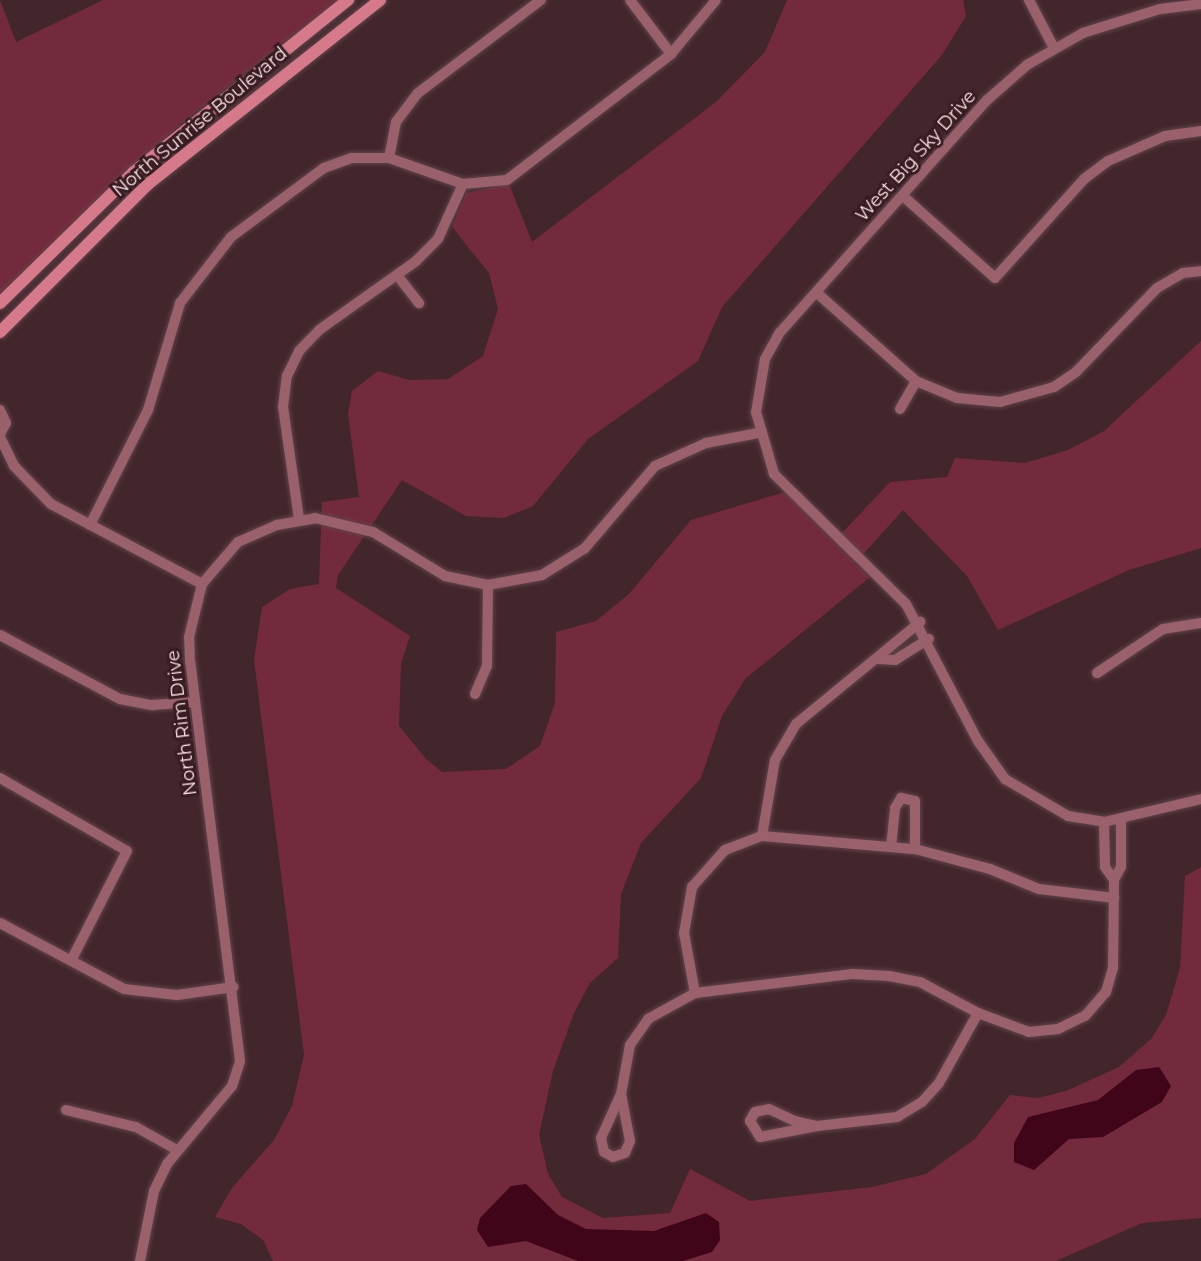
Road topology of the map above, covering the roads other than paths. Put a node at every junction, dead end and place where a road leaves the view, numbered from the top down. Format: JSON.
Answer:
{"nodes":[{"id":1,"x":348,"y":0,"type":"edge"},
{"id":2,"x":380,"y":0,"type":"edge"},
{"id":3,"x":541,"y":0,"type":"edge"},
{"id":4,"x":630,"y":0,"type":"edge"},
{"id":5,"x":716,"y":0,"type":"edge"},
{"id":6,"x":1029,"y":0,"type":"edge"},
{"id":7,"x":1201,"y":4,"type":"edge"},
{"id":8,"x":1054,"y":48,"type":"junction"},
{"id":9,"x":671,"y":54,"type":"junction"},
{"id":10,"x":1201,"y":131,"type":"edge"},
{"id":11,"x":389,"y":158,"type":"junction"},
{"id":12,"x":463,"y":184,"type":"junction"},
{"id":13,"x":903,"y":196,"type":"junction"},
{"id":14,"x":1201,"y":271,"type":"edge"},
{"id":15,"x":397,"y":275,"type":"junction"},
{"id":16,"x":817,"y":293,"type":"junction"},
{"id":17,"x":0,"y":303,"type":"edge"},
{"id":18,"x":419,"y":303,"type":"dead end"},
{"id":19,"x":0,"y":332,"type":"edge"},
{"id":20,"x":916,"y":381,"type":"junction"},
{"id":21,"x":900,"y":409,"type":"dead end"},
{"id":22,"x":0,"y":410,"type":"edge"},
{"id":23,"x":758,"y":433,"type":"junction"},
{"id":24,"x":0,"y":436,"type":"edge"},
{"id":25,"x":299,"y":519,"type":"junction"},
{"id":26,"x":90,"y":525,"type":"junction"},
{"id":27,"x":202,"y":584,"type":"junction"},
{"id":28,"x":488,"y":585,"type":"junction"},
{"id":29,"x":920,"y":622,"type":"junction"},
{"id":30,"x":1201,"y":623,"type":"edge"},
{"id":31,"x":0,"y":635,"type":"edge"},
{"id":32,"x":929,"y":639,"type":"junction"},
{"id":33,"x":879,"y":659,"type":"junction"},
{"id":34,"x":1097,"y":673,"type":"dead end"},
{"id":35,"x":475,"y":694,"type":"dead end"},
{"id":36,"x":194,"y":702,"type":"junction"},
{"id":37,"x":0,"y":778,"type":"edge"},
{"id":38,"x":1201,"y":799,"type":"edge"},
{"id":39,"x":1104,"y":822,"type":"junction"},
{"id":40,"x":1121,"y":822,"type":"junction"},
{"id":41,"x":762,"y":836,"type":"junction"},
{"id":42,"x":891,"y":847,"type":"junction"},
{"id":43,"x":915,"y":849,"type":"junction"},
{"id":44,"x":1114,"y":880,"type":"junction"},
{"id":45,"x":1114,"y":898,"type":"junction"},
{"id":46,"x":0,"y":923,"type":"edge"},
{"id":47,"x":71,"y":961,"type":"junction"},
{"id":48,"x":233,"y":987,"type":"junction"},
{"id":49,"x":695,"y":993,"type":"junction"},
{"id":50,"x":978,"y":1013,"type":"junction"},
{"id":51,"x":621,"y":1094,"type":"junction"},
{"id":52,"x":66,"y":1110,"type":"dead end"},
{"id":53,"x":817,"y":1126,"type":"junction"},
{"id":54,"x":177,"y":1150,"type":"junction"},
{"id":55,"x":140,"y":1261,"type":"edge"}],
"edges":[{"from":1,"to":17,"type":"street","name":"North Sunrise Boulevard"},
{"from":2,"to":19,"type":"street","name":"North Sunrise Boulevard"},
{"from":3,"to":11,"type":"street"},
{"from":4,"to":9,"type":"street"},
{"from":5,"to":9,"type":"street"},
{"from":6,"to":8,"type":"street"},
{"from":7,"to":8,"type":"street","name":"West Big Sky Drive"},
{"from":8,"to":13,"type":"street","name":"West Big Sky Drive"},
{"from":9,"to":12,"type":"street"},
{"from":10,"to":13,"type":"street"},
{"from":11,"to":12,"type":"street"},
{"from":11,"to":26,"type":"street"},
{"from":12,"to":15,"type":"street"},
{"from":13,"to":16,"type":"street","name":"West Big Sky Drive"},
{"from":14,"to":20,"type":"street"},
{"from":15,"to":18,"type":"street"},
{"from":15,"to":25,"type":"street"},
{"from":16,"to":20,"type":"street"},
{"from":16,"to":23,"type":"street","name":"West Big Sky Drive"},
{"from":20,"to":21,"type":"street"},
{"from":22,"to":24,"type":"street"},
{"from":23,"to":28,"type":"street","name":"North Rim Drive"},
{"from":23,"to":29,"type":"street","name":"West Big Sky Drive"},
{"from":24,"to":26,"type":"street"},
{"from":25,"to":27,"type":"street","name":"North Rim Drive"},
{"from":25,"to":28,"type":"street","name":"North Rim Drive"},
{"from":26,"to":27,"type":"street"},
{"from":27,"to":36,"type":"street","name":"North Rim Drive"},
{"from":28,"to":35,"type":"street"},
{"from":29,"to":32,"type":"street","name":"West Big Sky Drive"},
{"from":29,"to":33,"type":"street"},
{"from":30,"to":34,"type":"street"},
{"from":31,"to":36,"type":"street"},
{"from":32,"to":33,"type":"street"},
{"from":32,"to":39,"type":"street","name":"West Big Sky Drive"},
{"from":33,"to":41,"type":"street"},
{"from":36,"to":48,"type":"street","name":"North Rim Drive"},
{"from":37,"to":47,"type":"street"},
{"from":38,"to":40,"type":"street","name":"West Big Sky Drive"},
{"from":39,"to":40,"type":"street","name":"West Big Sky Drive"},
{"from":39,"to":44,"type":"street"},
{"from":40,"to":44,"type":"street"},
{"from":41,"to":42,"type":"street"},
{"from":41,"to":49,"type":"street"},
{"from":42,"to":43,"type":"street"},
{"from":42,"to":43,"type":"street"},
{"from":43,"to":45,"type":"street"},
{"from":44,"to":45,"type":"street"},
{"from":45,"to":50,"type":"street"},
{"from":46,"to":47,"type":"street"},
{"from":47,"to":48,"type":"street"},
{"from":48,"to":54,"type":"street","name":"North Rim Drive"},
{"from":49,"to":50,"type":"street"},
{"from":49,"to":51,"type":"street"},
{"from":50,"to":53,"type":"street"},
{"from":51,"to":51,"type":"street"},
{"from":52,"to":54,"type":"street"},
{"from":53,"to":53,"type":"street"},
{"from":54,"to":55,"type":"street","name":"North Rim Drive"}]}
